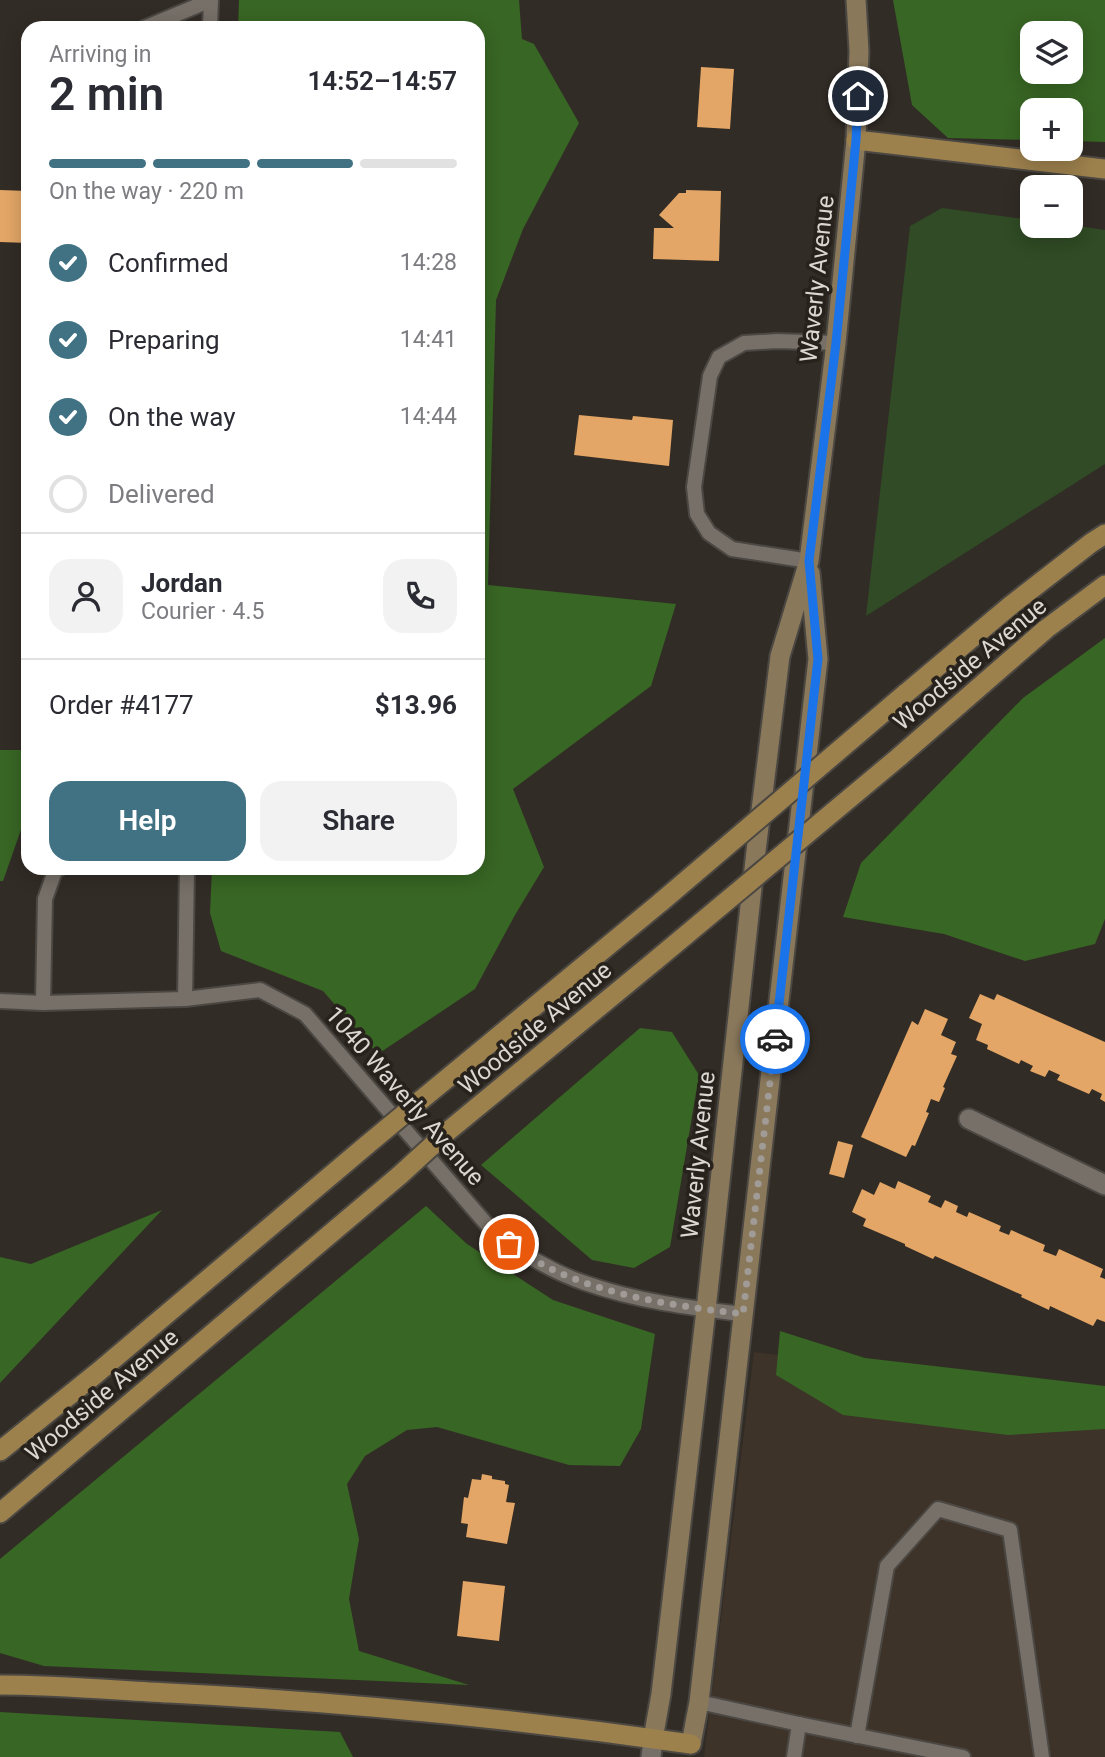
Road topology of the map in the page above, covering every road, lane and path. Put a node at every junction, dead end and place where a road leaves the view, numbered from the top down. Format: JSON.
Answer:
{"nodes":[{"id":1,"x":211,"y":0,"type":"edge"},
{"id":2,"x":856,"y":0,"type":"edge"},
{"id":3,"x":161,"y":21,"type":"edge"},
{"id":4,"x":210,"y":21,"type":"edge"},
{"id":5,"x":856,"y":140,"type":"junction"},
{"id":6,"x":1105,"y":169,"type":"edge"},
{"id":7,"x":836,"y":343,"type":"junction"},
{"id":8,"x":1105,"y":534,"type":"edge"},
{"id":9,"x":809,"y":561,"type":"junction"},
{"id":10,"x":1105,"y":585,"type":"edge"},
{"id":11,"x":54,"y":875,"type":"edge"},
{"id":12,"x":187,"y":875,"type":"edge"},
{"id":13,"x":184,"y":999,"type":"junction"},
{"id":14,"x":0,"y":1000,"type":"edge"},
{"id":15,"x":43,"y":1003,"type":"junction"},
{"id":16,"x":969,"y":1119,"type":"dead end"},
{"id":17,"x":1105,"y":1185,"type":"edge"},
{"id":18,"x":706,"y":1310,"type":"junction"},
{"id":19,"x":743,"y":1314,"type":"junction"},
{"id":20,"x":0,"y":1451,"type":"edge"},
{"id":21,"x":0,"y":1513,"type":"edge"},
{"id":22,"x":0,"y":1685,"type":"edge"},
{"id":23,"x":699,"y":1702,"type":"junction"},
{"id":24,"x":799,"y":1724,"type":"junction"},
{"id":25,"x":858,"y":1736,"type":"junction"},
{"id":26,"x":652,"y":1748,"type":"edge"},
{"id":27,"x":690,"y":1751,"type":"edge"},
{"id":28,"x":794,"y":1757,"type":"edge"},
{"id":29,"x":963,"y":1757,"type":"edge"},
{"id":30,"x":1042,"y":1757,"type":"edge"}],
"edges":[{"from":1,"to":3,"type":"lane"},
{"from":1,"to":4,"type":"lane"},
{"from":2,"to":5,"type":"main road","name":"Waverly Avenue"},
{"from":5,"to":6,"type":"main road"},
{"from":5,"to":7,"type":"main road","name":"Waverly Avenue"},
{"from":7,"to":9,"type":"main road","name":"Waverly Avenue"},
{"from":7,"to":9,"type":"lane"},
{"from":8,"to":20,"type":"main road","name":"Woodside Avenue","bridge":true},
{"from":9,"to":18,"type":"main road","name":"Waverly Avenue"},
{"from":9,"to":19,"type":"main road","name":"Waverly Avenue"},
{"from":10,"to":21,"type":"main road","name":"Woodside Avenue","bridge":true},
{"from":11,"to":15,"type":"lane"},
{"from":12,"to":13,"type":"lane"},
{"from":13,"to":15,"type":"lane","name":"1040 Waverly Avenue"},
{"from":13,"to":18,"type":"lane","name":"1040 Waverly Avenue"},
{"from":14,"to":15,"type":"lane","name":"1040 Waverly Avenue"},
{"from":16,"to":17,"type":"street"},
{"from":18,"to":19,"type":"lane","name":"1040 Waverly Avenue"},
{"from":18,"to":26,"type":"main road","name":"Waverly Avenue"},
{"from":19,"to":23,"type":"main road","name":"Waverly Avenue"},
{"from":22,"to":26,"type":"main road"},
{"from":23,"to":24,"type":"lane"},
{"from":23,"to":27,"type":"main road","name":"Waverly Avenue"},
{"from":24,"to":25,"type":"lane"},
{"from":24,"to":28,"type":"lane"},
{"from":25,"to":29,"type":"lane"},
{"from":25,"to":30,"type":"lane"},
{"from":26,"to":27,"type":"main road"}]}
